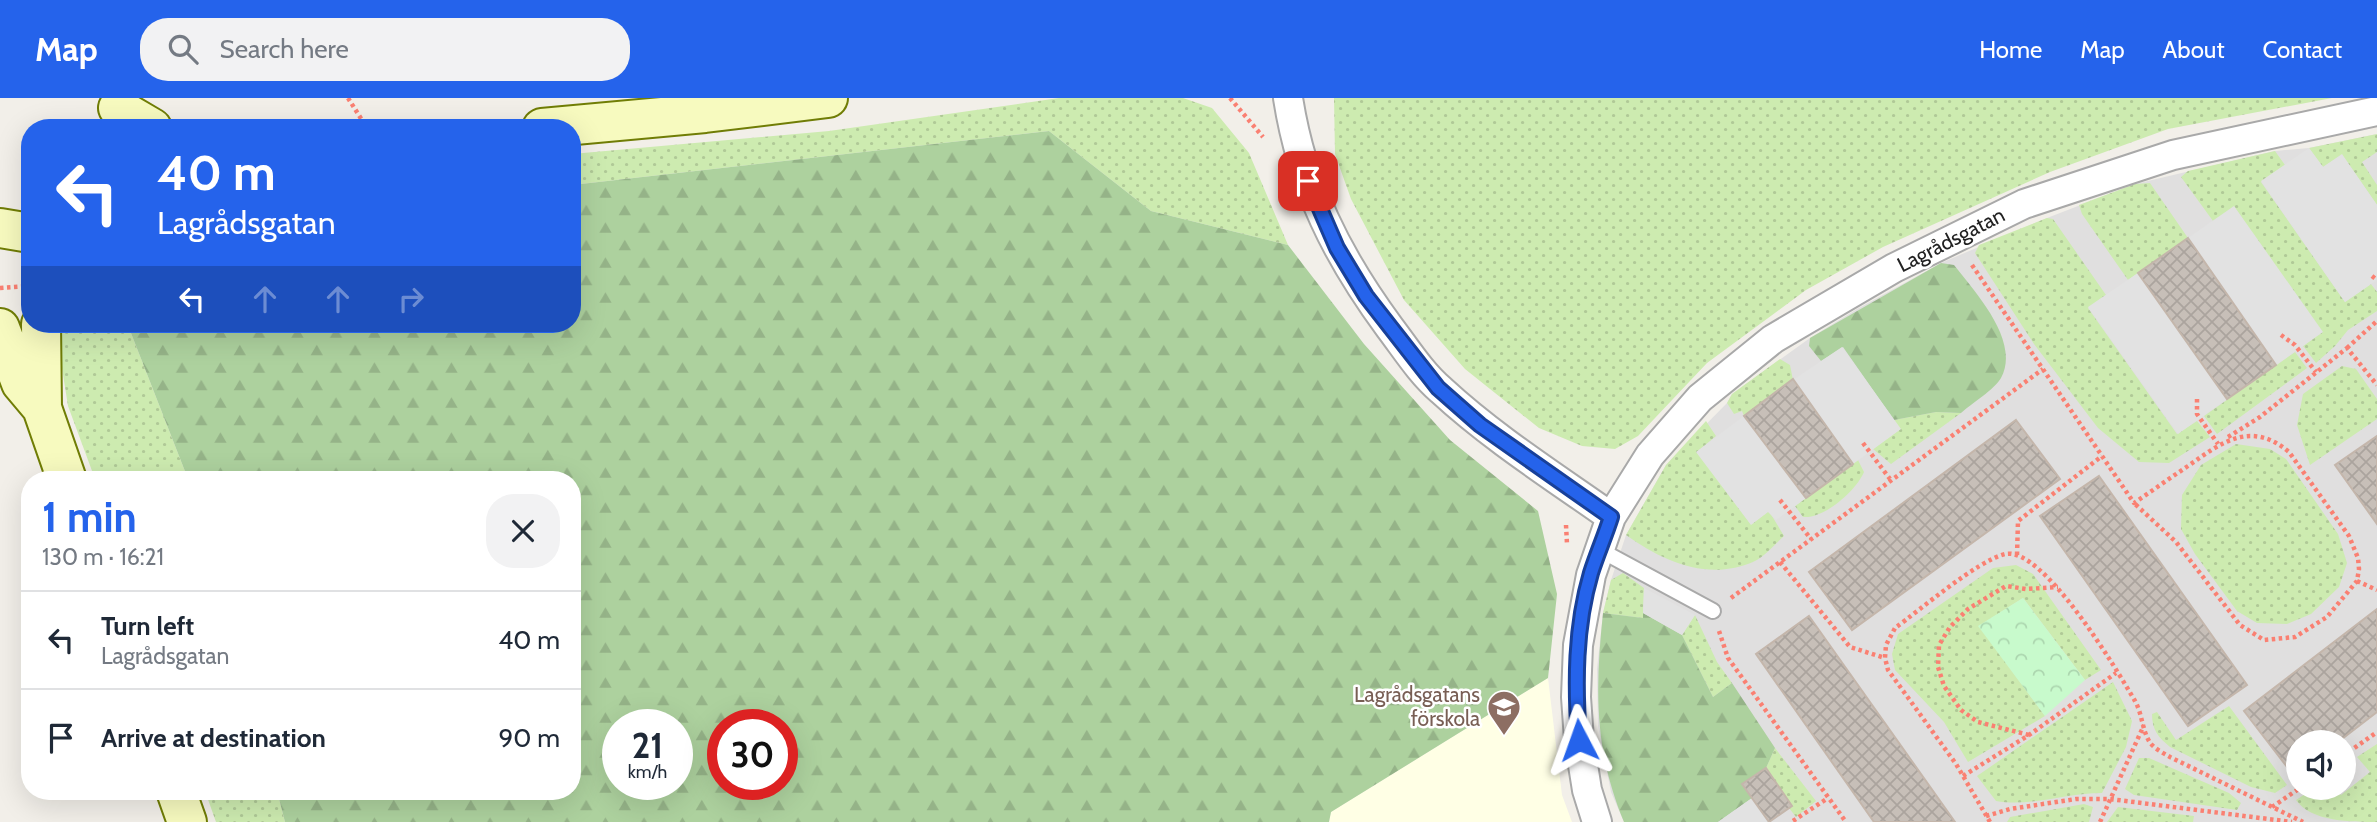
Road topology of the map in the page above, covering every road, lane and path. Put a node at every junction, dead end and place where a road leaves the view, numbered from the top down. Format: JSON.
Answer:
{"nodes":[{"id":1,"x":348,"y":98,"type":"edge"},
{"id":2,"x":828,"y":98,"type":"edge"},
{"id":3,"x":1288,"y":98,"type":"edge"},
{"id":4,"x":118,"y":111,"type":"edge"},
{"id":5,"x":2377,"y":111,"type":"edge"},
{"id":6,"x":134,"y":119,"type":"edge"},
{"id":7,"x":361,"y":119,"type":"edge"},
{"id":8,"x":581,"y":124,"type":"edge"},
{"id":9,"x":0,"y":228,"type":"edge"},
{"id":10,"x":21,"y":232,"type":"edge"},
{"id":11,"x":1954,"y":238,"type":"junction"},
{"id":12,"x":21,"y":287,"type":"edge"},
{"id":13,"x":0,"y":288,"type":"edge"},
{"id":14,"x":2377,"y":321,"type":"edge"},
{"id":15,"x":0,"y":328,"type":"edge"},
{"id":16,"x":41,"y":333,"type":"edge"},
{"id":17,"x":2281,"y":335,"type":"dead end"},
{"id":18,"x":2347,"y":348,"type":"junction"},
{"id":19,"x":2043,"y":369,"type":"junction"},
{"id":20,"x":2316,"y":372,"type":"junction"},
{"id":21,"x":2377,"y":385,"type":"edge"},
{"id":22,"x":2197,"y":399,"type":"dead end"},
{"id":23,"x":42,"y":408,"type":"junction"},
{"id":24,"x":1863,"y":443,"type":"dead end"},
{"id":25,"x":2218,"y":444,"type":"junction"},
{"id":26,"x":2102,"y":456,"type":"junction"},
{"id":27,"x":64,"y":471,"type":"edge"},
{"id":28,"x":1890,"y":480,"type":"junction"},
{"id":29,"x":1780,"y":500,"type":"dead end"},
{"id":30,"x":2134,"y":503,"type":"junction"},
{"id":31,"x":1611,"y":517,"type":"junction"},
{"id":32,"x":1811,"y":539,"type":"junction"},
{"id":33,"x":1600,"y":550,"type":"junction"},
{"id":34,"x":2017,"y":555,"type":"junction"},
{"id":35,"x":1780,"y":562,"type":"junction"},
{"id":36,"x":2357,"y":581,"type":"junction"},
{"id":37,"x":2058,"y":587,"type":"junction"},
{"id":38,"x":2377,"y":590,"type":"edge"},
{"id":39,"x":1713,"y":611,"type":"junction"},
{"id":40,"x":1885,"y":658,"type":"junction"},
{"id":41,"x":2116,"y":673,"type":"junction"},
{"id":42,"x":2144,"y":725,"type":"junction"},
{"id":43,"x":2377,"y":732,"type":"edge"},
{"id":44,"x":2029,"y":735,"type":"junction"},
{"id":45,"x":2356,"y":747,"type":"edge"},
{"id":46,"x":1963,"y":776,"type":"junction"},
{"id":47,"x":1828,"y":798,"type":"junction"},
{"id":48,"x":2286,"y":798,"type":"edge"},
{"id":49,"x":2110,"y":799,"type":"junction"},
{"id":50,"x":179,"y":800,"type":"edge"},
{"id":51,"x":2272,"y":807,"type":"junction"},
{"id":52,"x":1986,"y":816,"type":"junction"},
{"id":53,"x":1793,"y":821,"type":"edge"},
{"id":54,"x":187,"y":822,"type":"edge"},
{"id":55,"x":1597,"y":822,"type":"edge"},
{"id":56,"x":1846,"y":822,"type":"edge"},
{"id":57,"x":1990,"y":822,"type":"edge"},
{"id":58,"x":2100,"y":822,"type":"edge"},
{"id":59,"x":2292,"y":822,"type":"edge"},
{"id":60,"x":2303,"y":822,"type":"edge"}],
"edges":[{"from":1,"to":7,"type":"path"},
{"from":2,"to":8,"type":"main road"},
{"from":3,"to":31,"type":"street"},
{"from":4,"to":6,"type":"main road"},
{"from":5,"to":11,"type":"street","name":"Lagrådsgatan"},
{"from":9,"to":10,"type":"main road"},
{"from":11,"to":19,"type":"path"},
{"from":11,"to":31,"type":"street","name":"Lagrådsgatan"},
{"from":12,"to":13,"type":"path"},
{"from":14,"to":18,"type":"path"},
{"from":15,"to":23,"type":"main road"},
{"from":16,"to":23,"type":"main road"},
{"from":17,"to":20,"type":"path"},
{"from":18,"to":20,"type":"path"},
{"from":18,"to":21,"type":"path"},
{"from":19,"to":26,"type":"path"},
{"from":19,"to":28,"type":"path"},
{"from":20,"to":25,"type":"path"},
{"from":22,"to":25,"type":"path"},
{"from":23,"to":27,"type":"main road"},
{"from":24,"to":28,"type":"path"},
{"from":25,"to":30,"type":"path"},
{"from":25,"to":36,"type":"path"},
{"from":26,"to":30,"type":"path"},
{"from":26,"to":34,"type":"path"},
{"from":28,"to":32,"type":"path"},
{"from":29,"to":32,"type":"path"},
{"from":30,"to":36,"type":"path"},
{"from":31,"to":33,"type":"street","name":"Lagrådsgatan"},
{"from":32,"to":35,"type":"path"},
{"from":33,"to":39,"type":"lane"},
{"from":33,"to":55,"type":"street","name":"Lagrådsgatan"},
{"from":34,"to":37,"type":"path"},
{"from":34,"to":40,"type":"path"},
{"from":35,"to":39,"type":"path"},
{"from":35,"to":40,"type":"path"},
{"from":36,"to":38,"type":"path"},
{"from":37,"to":41,"type":"path"},
{"from":37,"to":44,"type":"path"},
{"from":39,"to":47,"type":"path"},
{"from":40,"to":46,"type":"path"},
{"from":41,"to":42,"type":"path"},
{"from":41,"to":44,"type":"path"},
{"from":42,"to":49,"type":"path"},
{"from":42,"to":51,"type":"path"},
{"from":43,"to":45,"type":"path"},
{"from":44,"to":46,"type":"path"},
{"from":46,"to":52,"type":"path"},
{"from":47,"to":53,"type":"path"},
{"from":47,"to":56,"type":"path"},
{"from":48,"to":51,"type":"path"},
{"from":49,"to":52,"type":"path"},
{"from":49,"to":58,"type":"path"},
{"from":49,"to":59,"type":"path"},
{"from":50,"to":54,"type":"main road"},
{"from":51,"to":60,"type":"path"},
{"from":52,"to":57,"type":"path"}]}
